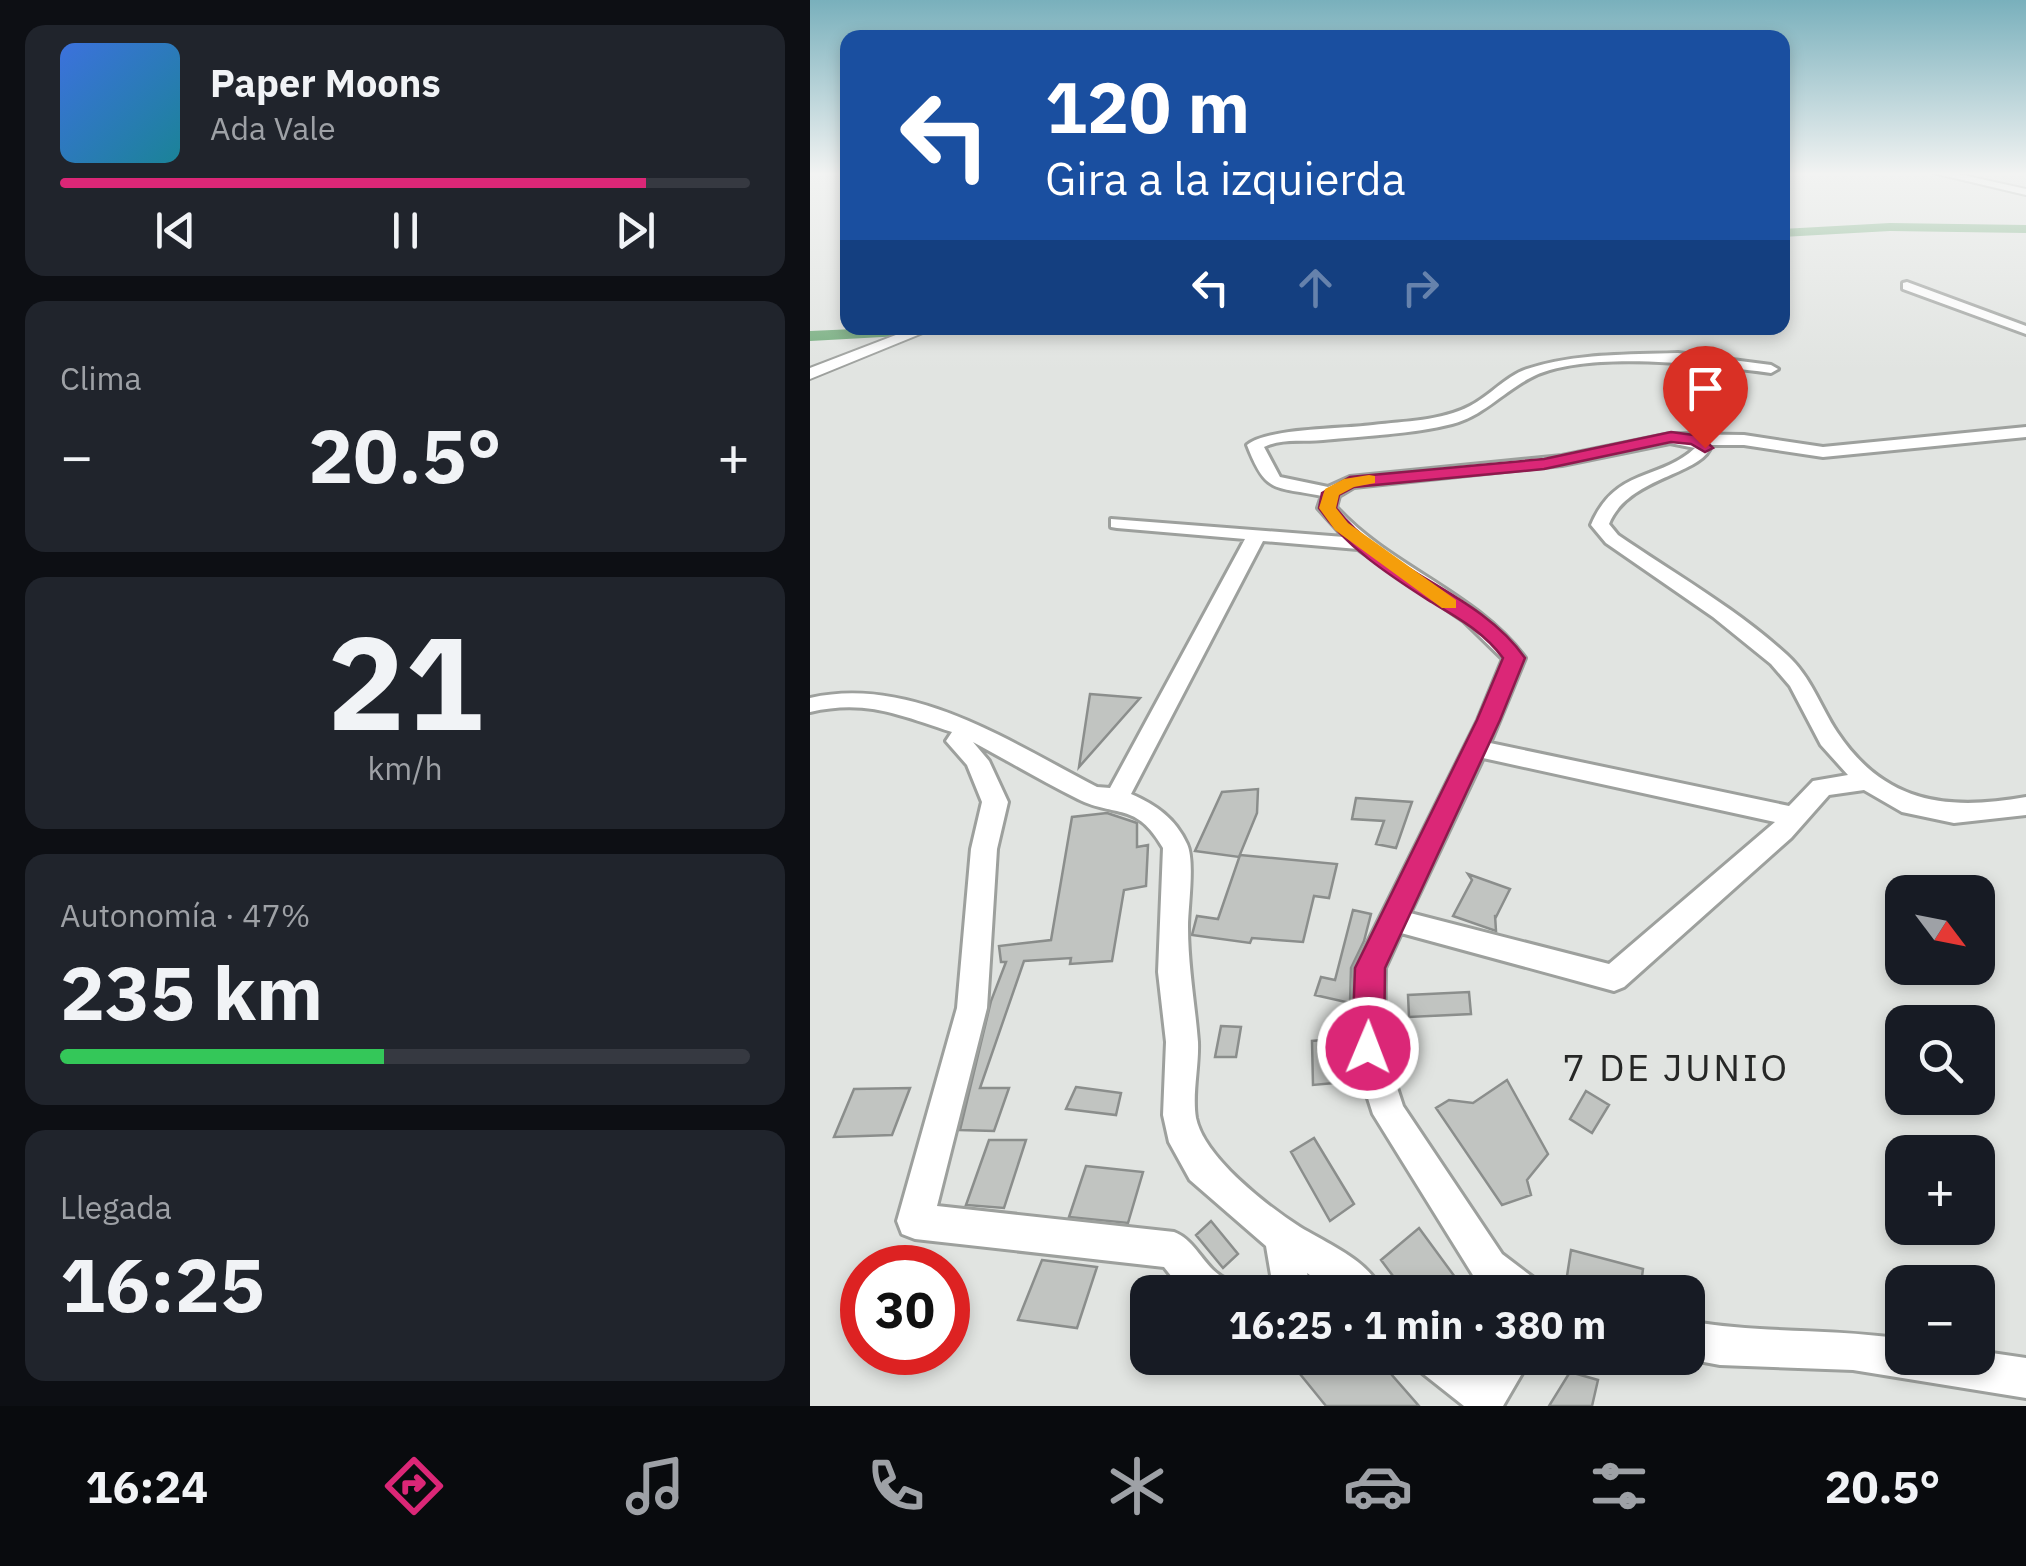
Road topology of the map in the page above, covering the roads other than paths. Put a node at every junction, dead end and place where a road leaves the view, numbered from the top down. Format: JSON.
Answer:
{"nodes":[{"id":1,"x":1907,"y":286,"type":"dead end"},
{"id":2,"x":2026,"y":330,"type":"edge"},
{"id":3,"x":909,"y":335,"type":"edge"},
{"id":4,"x":1771,"y":369,"type":"dead end"},
{"id":5,"x":810,"y":374,"type":"edge"},
{"id":6,"x":2026,"y":432,"type":"edge"},
{"id":7,"x":1696,"y":440,"type":"junction"},
{"id":8,"x":1331,"y":493,"type":"junction"},
{"id":9,"x":1117,"y":523,"type":"dead end"},
{"id":10,"x":1256,"y":536,"type":"junction"},
{"id":11,"x":1364,"y":544,"type":"junction"},
{"id":12,"x":810,"y":705,"type":"edge"},
{"id":13,"x":966,"y":728,"type":"junction"},
{"id":14,"x":1474,"y":748,"type":"junction"},
{"id":15,"x":1867,"y":781,"type":"junction"},
{"id":16,"x":1117,"y":798,"type":"junction"},
{"id":17,"x":2026,"y":806,"type":"edge"},
{"id":18,"x":1794,"y":817,"type":"junction"},
{"id":19,"x":1394,"y":920,"type":"junction"},
{"id":20,"x":1282,"y":1236,"type":"junction"},
{"id":21,"x":1194,"y":1275,"type":"edge"},
{"id":22,"x":1289,"y":1275,"type":"edge"},
{"id":23,"x":1343,"y":1275,"type":"edge"},
{"id":24,"x":1500,"y":1275,"type":"edge"},
{"id":25,"x":1705,"y":1343,"type":"edge"},
{"id":26,"x":1456,"y":1375,"type":"edge"},
{"id":27,"x":1500,"y":1375,"type":"edge"},
{"id":28,"x":2026,"y":1378,"type":"edge"}],
"edges":[{"from":1,"to":2,"type":"street"},
{"from":3,"to":5,"type":"street"},
{"from":4,"to":8,"type":"street"},
{"from":6,"to":7,"type":"street"},
{"from":7,"to":8,"type":"street"},
{"from":7,"to":15,"type":"street"},
{"from":8,"to":11,"type":"street"},
{"from":9,"to":10,"type":"street"},
{"from":10,"to":11,"type":"street"},
{"from":10,"to":16,"type":"street"},
{"from":11,"to":14,"type":"street"},
{"from":12,"to":13,"type":"street"},
{"from":13,"to":16,"type":"street"},
{"from":13,"to":21,"type":"street"},
{"from":14,"to":18,"type":"street"},
{"from":14,"to":19,"type":"street"},
{"from":15,"to":17,"type":"street"},
{"from":15,"to":18,"type":"street"},
{"from":16,"to":20,"type":"street"},
{"from":18,"to":19,"type":"street"},
{"from":19,"to":24,"type":"street"},
{"from":20,"to":22,"type":"street"},
{"from":20,"to":23,"type":"street"},
{"from":25,"to":28,"type":"street"},
{"from":26,"to":27,"type":"street"}]}
